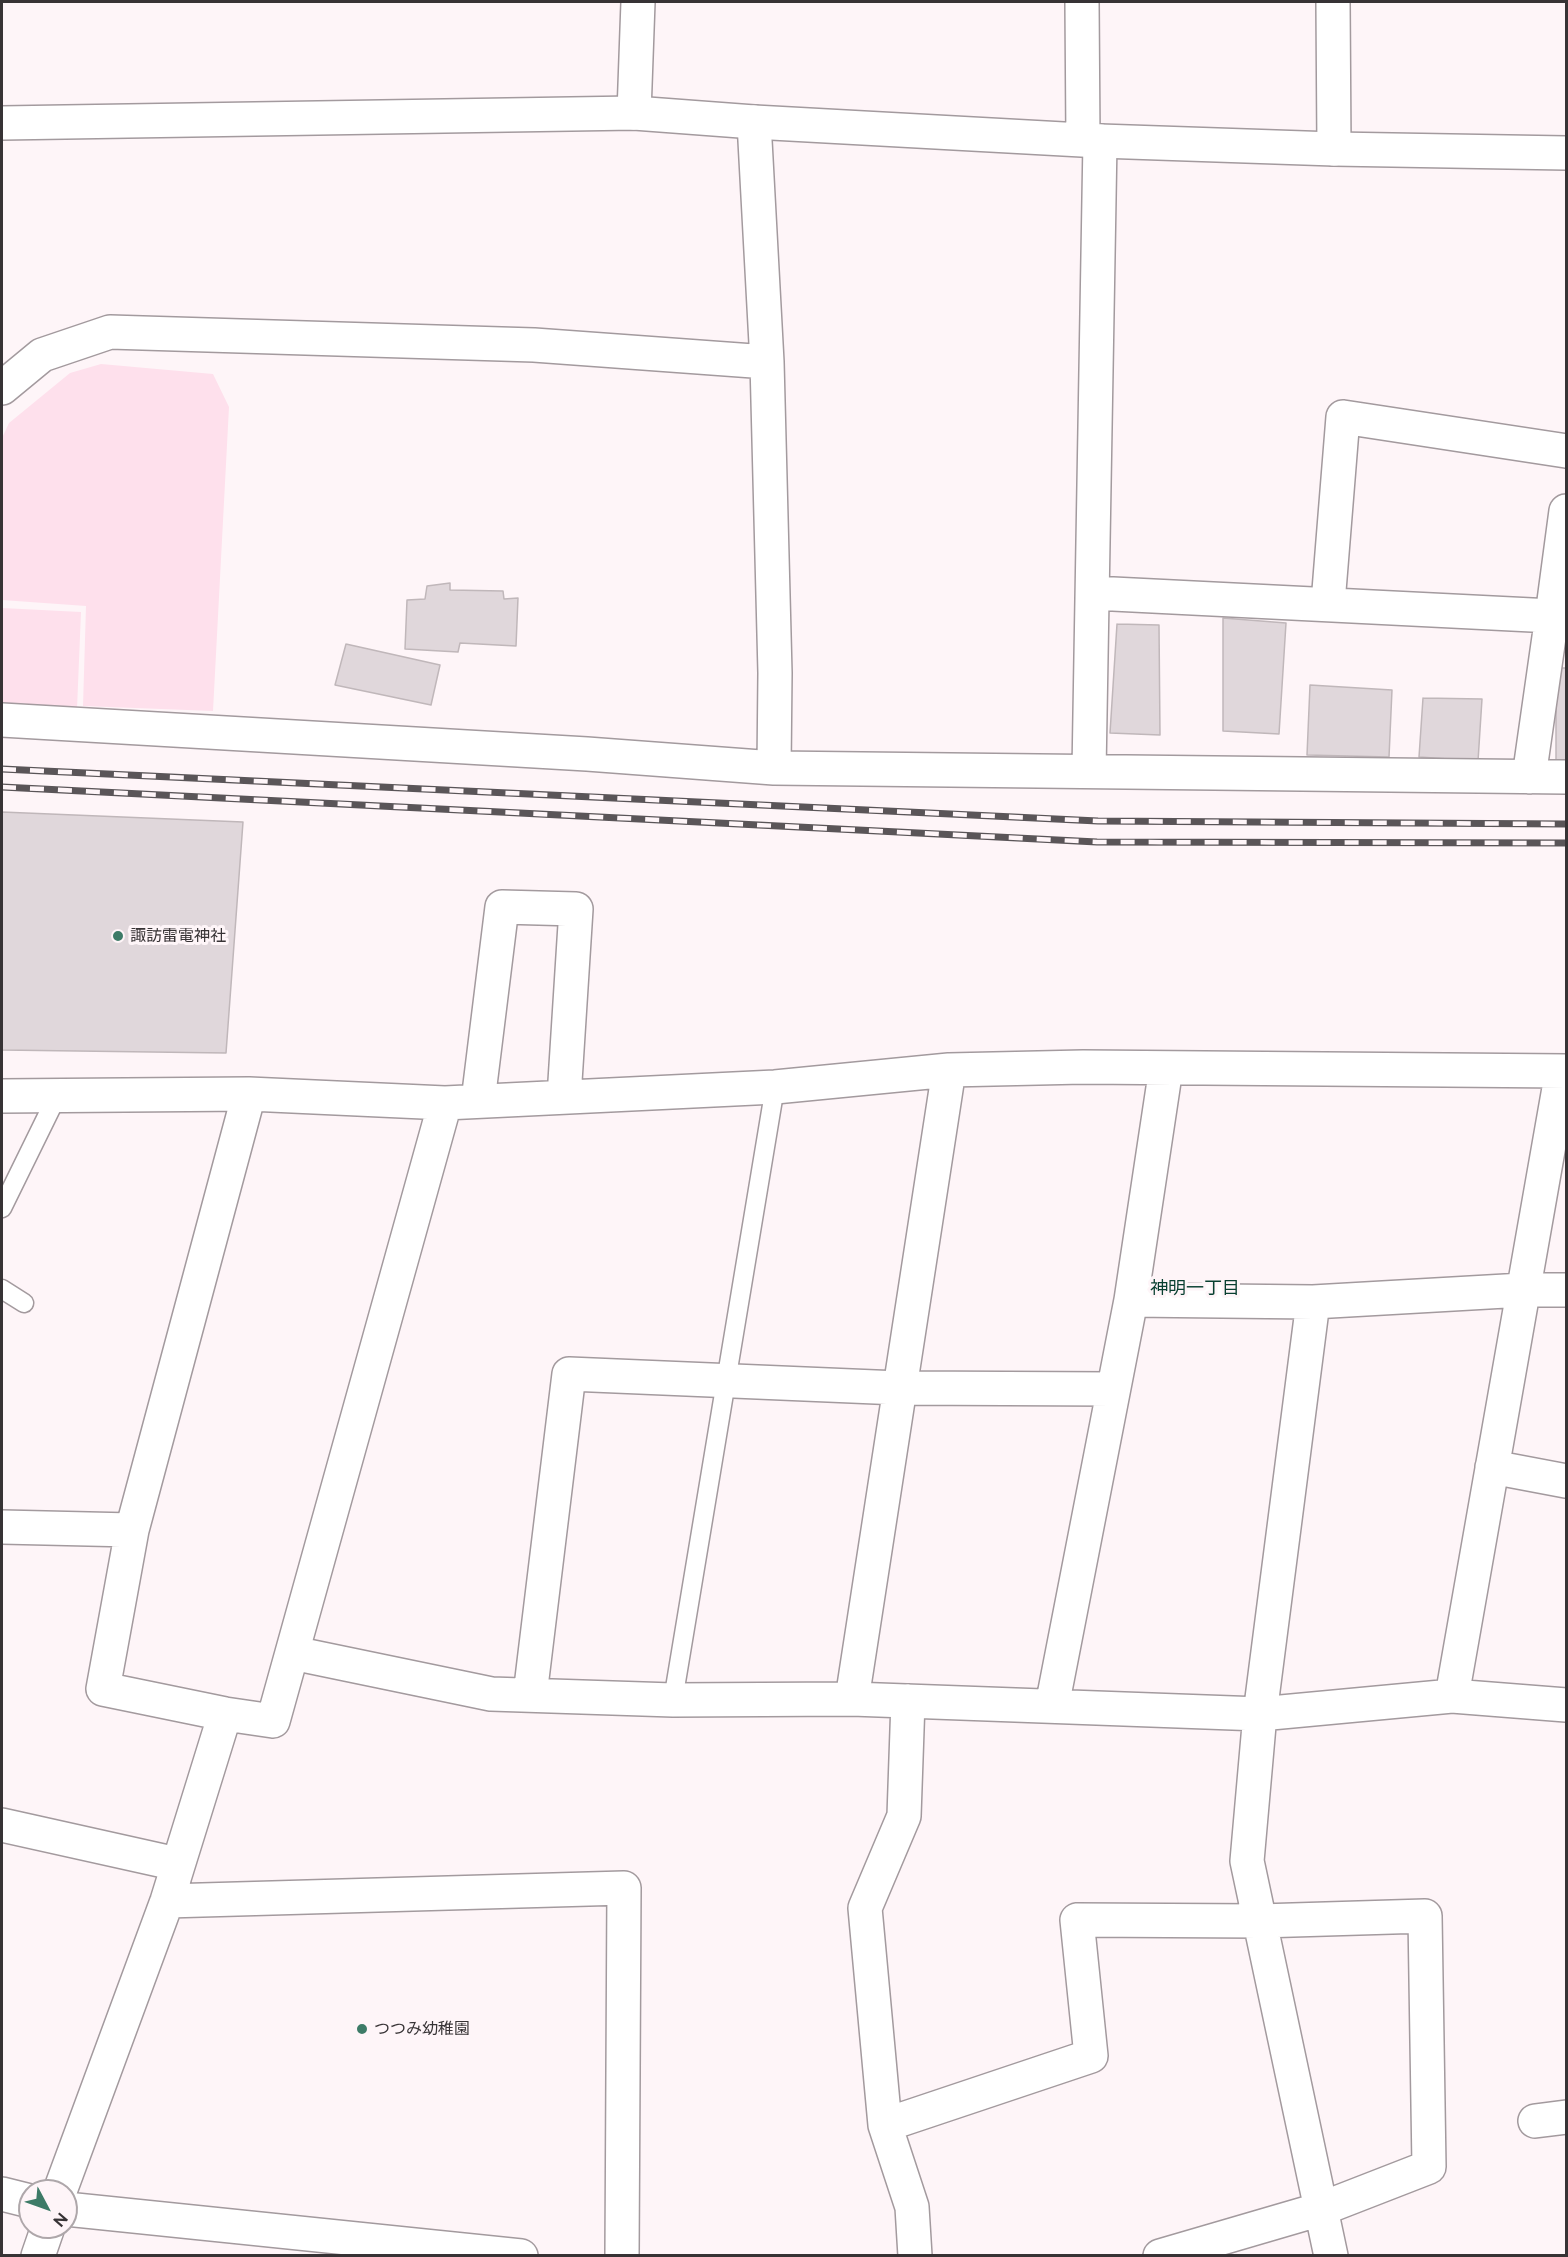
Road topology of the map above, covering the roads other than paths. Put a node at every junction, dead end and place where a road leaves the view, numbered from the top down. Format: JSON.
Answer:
{"nodes":[{"id":1,"x":638,"y":2,"type":"edge"},
{"id":2,"x":1082,"y":2,"type":"edge"},
{"id":3,"x":1333,"y":2,"type":"edge"},
{"id":4,"x":634,"y":113,"type":"junction"},
{"id":5,"x":754,"y":122,"type":"junction"},
{"id":6,"x":2,"y":123,"type":"edge"},
{"id":7,"x":1091,"y":141,"type":"junction"},
{"id":8,"x":1334,"y":149,"type":"junction"},
{"id":9,"x":1566,"y":153,"type":"edge"},
{"id":10,"x":767,"y":362,"type":"junction"},
{"id":11,"x":2,"y":388,"type":"edge"},
{"id":12,"x":1566,"y":450,"type":"edge"},
{"id":13,"x":1566,"y":511,"type":"edge"},
{"id":14,"x":1093,"y":593,"type":"junction"},
{"id":15,"x":1328,"y":603,"type":"junction"},
{"id":16,"x":1552,"y":616,"type":"junction"},
{"id":17,"x":2,"y":720,"type":"edge"},
{"id":18,"x":774,"y":768,"type":"junction"},
{"id":19,"x":1089,"y":771,"type":"junction"},
{"id":20,"x":1529,"y":777,"type":"junction"},
{"id":21,"x":1566,"y":777,"type":"edge"},
{"id":22,"x":1166,"y":1068,"type":"junction"},
{"id":23,"x":949,"y":1070,"type":"junction"},
{"id":24,"x":1564,"y":1071,"type":"edge"},
{"id":25,"x":775,"y":1087,"type":"junction"},
{"id":26,"x":249,"y":1094,"type":"junction"},
{"id":27,"x":2,"y":1096,"type":"edge"},
{"id":28,"x":57,"y":1096,"type":"junction"},
{"id":29,"x":564,"y":1097,"type":"junction"},
{"id":30,"x":478,"y":1101,"type":"junction"},
{"id":31,"x":445,"y":1103,"type":"junction"},
{"id":32,"x":2,"y":1208,"type":"edge"},
{"id":33,"x":2,"y":1288,"type":"edge"},
{"id":34,"x":1523,"y":1290,"type":"junction"},
{"id":35,"x":1566,"y":1290,"type":"edge"},
{"id":36,"x":1131,"y":1300,"type":"junction"},
{"id":37,"x":1313,"y":1302,"type":"junction"},
{"id":38,"x":24,"y":1303,"type":"dead end"},
{"id":39,"x":726,"y":1382,"type":"junction"},
{"id":40,"x":899,"y":1388,"type":"junction"},
{"id":41,"x":1113,"y":1389,"type":"junction"},
{"id":42,"x":1492,"y":1467,"type":"junction"},
{"id":43,"x":1566,"y":1481,"type":"edge"},
{"id":44,"x":2,"y":1527,"type":"edge"},
{"id":45,"x":132,"y":1530,"type":"junction"},
{"id":46,"x":293,"y":1653,"type":"junction"},
{"id":47,"x":530,"y":1695,"type":"junction"},
{"id":48,"x":1452,"y":1696,"type":"junction"},
{"id":49,"x":852,"y":1699,"type":"junction"},
{"id":50,"x":673,"y":1700,"type":"junction"},
{"id":51,"x":908,"y":1701,"type":"junction"},
{"id":52,"x":1566,"y":1705,"type":"edge"},
{"id":53,"x":1052,"y":1706,"type":"junction"},
{"id":54,"x":225,"y":1714,"type":"junction"},
{"id":55,"x":1260,"y":1714,"type":"junction"},
{"id":56,"x":2,"y":1825,"type":"edge"},
{"id":57,"x":177,"y":1864,"type":"junction"},
{"id":58,"x":167,"y":1901,"type":"junction"},
{"id":59,"x":1260,"y":1921,"type":"junction"},
{"id":60,"x":885,"y":2125,"type":"junction"},
{"id":61,"x":64,"y":2179,"type":"edge"},
{"id":62,"x":2,"y":2194,"type":"edge"},
{"id":63,"x":18,"y":2198,"type":"edge"},
{"id":64,"x":1321,"y":2209,"type":"junction"},
{"id":65,"x":78,"y":2210,"type":"edge"},
{"id":66,"x":44,"y":2239,"type":"edge"},
{"id":67,"x":38,"y":2256,"type":"edge"},
{"id":68,"x":521,"y":2256,"type":"edge"},
{"id":69,"x":622,"y":2256,"type":"edge"},
{"id":70,"x":915,"y":2256,"type":"edge"},
{"id":71,"x":1160,"y":2256,"type":"edge"},
{"id":72,"x":1331,"y":2256,"type":"edge"}],
"edges":[{"from":1,"to":4,"type":"street"},
{"from":2,"to":7,"type":"street"},
{"from":3,"to":8,"type":"street"},
{"from":4,"to":5,"type":"street"},
{"from":4,"to":6,"type":"street"},
{"from":5,"to":7,"type":"street"},
{"from":5,"to":10,"type":"street"},
{"from":7,"to":8,"type":"street"},
{"from":7,"to":14,"type":"street"},
{"from":8,"to":9,"type":"street"},
{"from":10,"to":11,"type":"street"},
{"from":10,"to":18,"type":"street"},
{"from":12,"to":15,"type":"street"},
{"from":13,"to":16,"type":"street"},
{"from":14,"to":15,"type":"street"},
{"from":14,"to":19,"type":"street"},
{"from":15,"to":16,"type":"street"},
{"from":16,"to":20,"type":"street"},
{"from":17,"to":18,"type":"street"},
{"from":18,"to":19,"type":"street"},
{"from":19,"to":20,"type":"street"},
{"from":20,"to":21,"type":"street"},
{"from":22,"to":23,"type":"street"},
{"from":22,"to":24,"type":"street"},
{"from":22,"to":36,"type":"street"},
{"from":23,"to":25,"type":"street"},
{"from":23,"to":40,"type":"street"},
{"from":24,"to":34,"type":"street"},
{"from":25,"to":29,"type":"street"},
{"from":25,"to":39,"type":"lane"},
{"from":26,"to":28,"type":"street"},
{"from":26,"to":31,"type":"street"},
{"from":26,"to":45,"type":"street"},
{"from":27,"to":28,"type":"street"},
{"from":28,"to":32,"type":"lane"},
{"from":29,"to":30,"type":"street"},
{"from":29,"to":30,"type":"street"},
{"from":30,"to":31,"type":"street"},
{"from":31,"to":46,"type":"street"},
{"from":33,"to":38,"type":"lane"},
{"from":34,"to":35,"type":"street"},
{"from":34,"to":37,"type":"street"},
{"from":34,"to":42,"type":"street"},
{"from":36,"to":37,"type":"street"},
{"from":36,"to":41,"type":"street"},
{"from":37,"to":55,"type":"street"},
{"from":39,"to":40,"type":"street"},
{"from":39,"to":47,"type":"street"},
{"from":39,"to":50,"type":"lane"},
{"from":40,"to":41,"type":"street"},
{"from":40,"to":49,"type":"street"},
{"from":41,"to":53,"type":"street"},
{"from":42,"to":43,"type":"street"},
{"from":42,"to":48,"type":"street"},
{"from":44,"to":45,"type":"street"},
{"from":45,"to":54,"type":"street"},
{"from":46,"to":47,"type":"street"},
{"from":46,"to":54,"type":"street"},
{"from":47,"to":50,"type":"street"},
{"from":48,"to":52,"type":"street"},
{"from":48,"to":55,"type":"street"},
{"from":49,"to":50,"type":"street"},
{"from":49,"to":51,"type":"street"},
{"from":51,"to":53,"type":"street"},
{"from":51,"to":60,"type":"street"},
{"from":53,"to":55,"type":"street"},
{"from":54,"to":57,"type":"street"},
{"from":55,"to":59,"type":"street"},
{"from":56,"to":57,"type":"street"},
{"from":57,"to":58,"type":"street"},
{"from":58,"to":61,"type":"street"},
{"from":58,"to":69,"type":"street"},
{"from":59,"to":60,"type":"street"},
{"from":59,"to":64,"type":"street"},
{"from":59,"to":64,"type":"street"},
{"from":60,"to":70,"type":"street"},
{"from":62,"to":63,"type":"street"},
{"from":64,"to":71,"type":"street"},
{"from":64,"to":72,"type":"street"},
{"from":65,"to":68,"type":"street"},
{"from":66,"to":67,"type":"street"}]}
